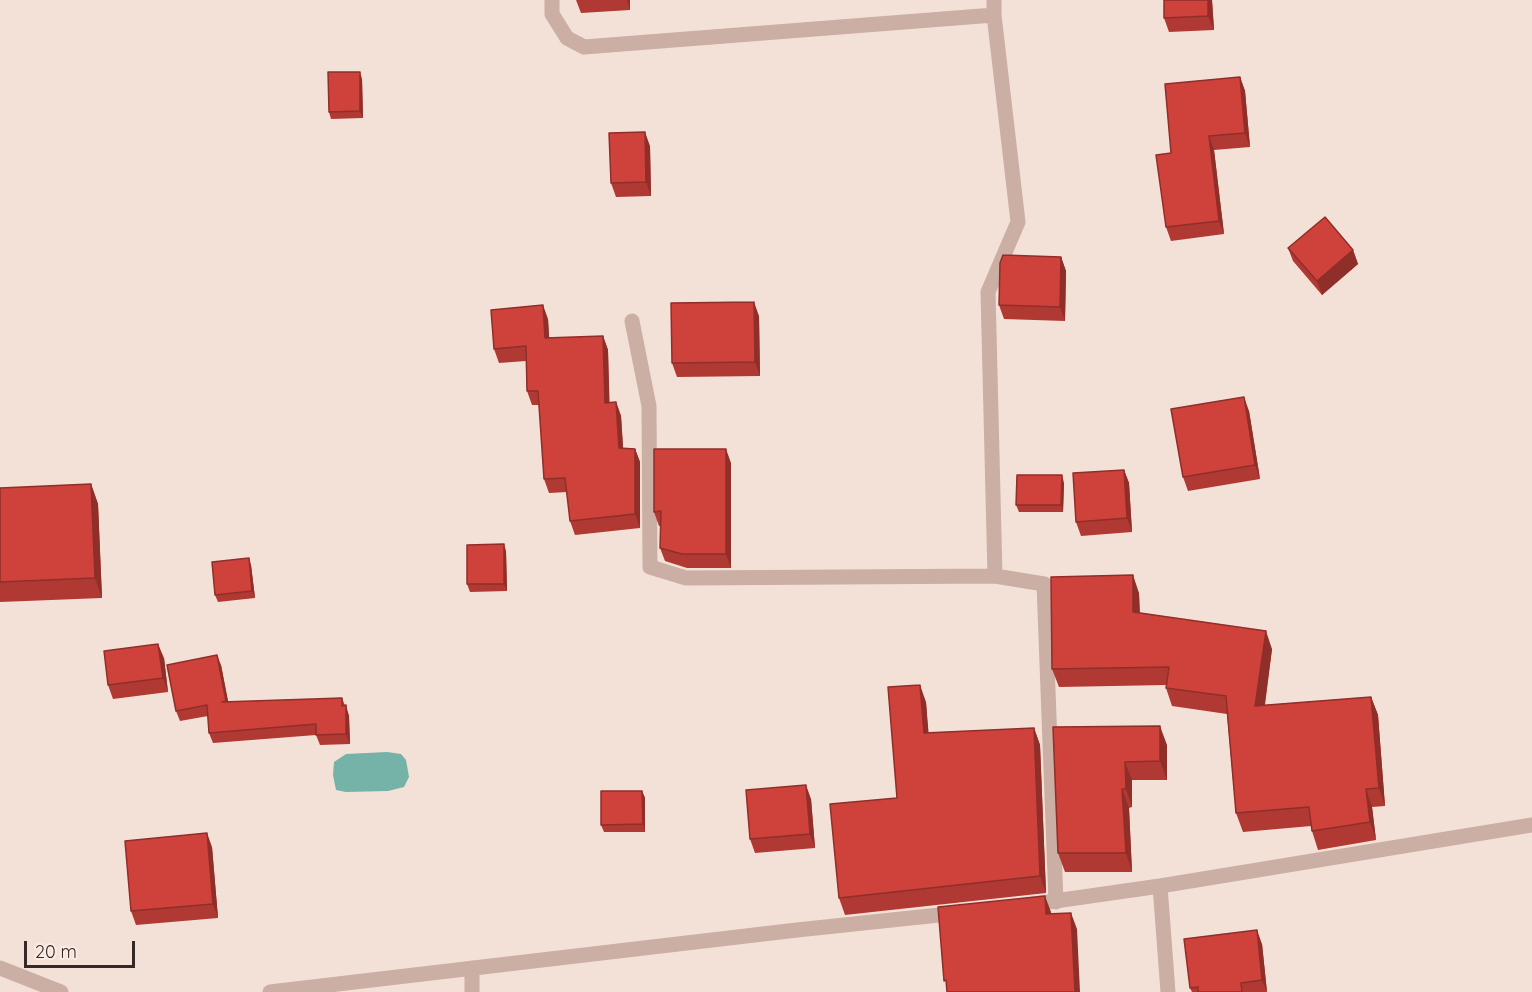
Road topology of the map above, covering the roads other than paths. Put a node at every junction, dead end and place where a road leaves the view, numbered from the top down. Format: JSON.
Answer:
{"nodes":[{"id":1,"x":552,"y":0,"type":"edge"},
{"id":2,"x":994,"y":8,"type":"edge"},
{"id":3,"x":632,"y":321,"type":"dead end"},
{"id":4,"x":995,"y":576,"type":"junction"},
{"id":5,"x":1532,"y":825,"type":"edge"},
{"id":6,"x":1160,"y":886,"type":"junction"},
{"id":7,"x":1056,"y":902,"type":"junction"},
{"id":8,"x":1009,"y":907,"type":"edge"},
{"id":9,"x":974,"y":911,"type":"edge"},
{"id":10,"x":0,"y":968,"type":"edge"},
{"id":11,"x":472,"y":968,"type":"junction"},
{"id":12,"x":61,"y":992,"type":"edge"},
{"id":13,"x":270,"y":992,"type":"edge"},
{"id":14,"x":472,"y":992,"type":"edge"},
{"id":15,"x":1168,"y":992,"type":"edge"}],
"edges":[{"from":1,"to":2,"type":"street"},
{"from":2,"to":4,"type":"street"},
{"from":3,"to":4,"type":"street"},
{"from":4,"to":7,"type":"street"},
{"from":5,"to":6,"type":"street"},
{"from":6,"to":7,"type":"street"},
{"from":6,"to":15,"type":"street"},
{"from":7,"to":8,"type":"street"},
{"from":9,"to":11,"type":"street"},
{"from":10,"to":12,"type":"street"},
{"from":11,"to":13,"type":"street"},
{"from":11,"to":14,"type":"street"}]}
